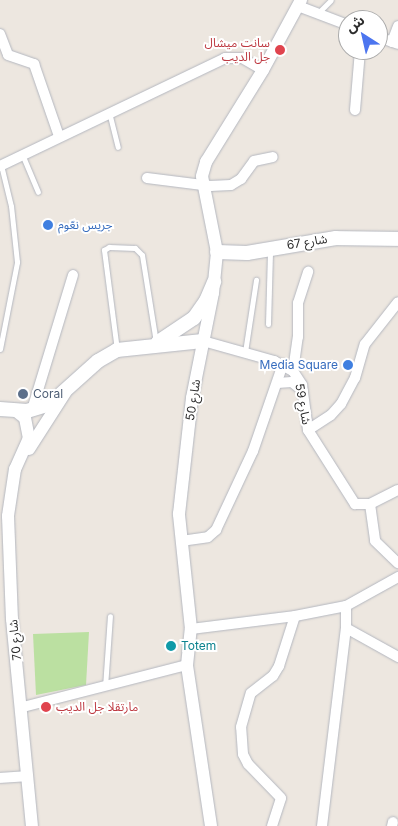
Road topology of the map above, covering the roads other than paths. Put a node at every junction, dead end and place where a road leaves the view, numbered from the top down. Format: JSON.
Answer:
{"nodes":[{"id":1,"x":331,"y":0,"type":"edge"},
{"id":2,"x":299,"y":3,"type":"edge"},
{"id":3,"x":317,"y":14,"type":"junction"},
{"id":4,"x":338,"y":21,"type":"edge"},
{"id":5,"x":398,"y":26,"type":"edge"},
{"id":6,"x":0,"y":34,"type":"edge"},
{"id":7,"x":395,"y":43,"type":"edge"},
{"id":8,"x":359,"y":60,"type":"edge"},
{"id":9,"x":263,"y":70,"type":"junction"},
{"id":10,"x":355,"y":110,"type":"dead end"},
{"id":11,"x":109,"y":112,"type":"junction"},
{"id":12,"x":59,"y":136,"type":"junction"},
{"id":13,"x":118,"y":147,"type":"dead end"},
{"id":14,"x":21,"y":154,"type":"junction"},
{"id":15,"x":273,"y":157,"type":"dead end"},
{"id":16,"x":0,"y":165,"type":"edge"},
{"id":17,"x":147,"y":178,"type":"dead end"},
{"id":18,"x":202,"y":185,"type":"junction"},
{"id":19,"x":38,"y":192,"type":"dead end"},
{"id":20,"x":398,"y":239,"type":"edge"},
{"id":21,"x":270,"y":248,"type":"junction"},
{"id":22,"x":217,"y":252,"type":"junction"},
{"id":23,"x":308,"y":272,"type":"dead end"},
{"id":24,"x":73,"y":275,"type":"dead end"},
{"id":25,"x":256,"y":280,"type":"dead end"},
{"id":26,"x":214,"y":282,"type":"junction"},
{"id":27,"x":398,"y":302,"type":"edge"},
{"id":28,"x":268,"y":324,"type":"dead end"},
{"id":29,"x":203,"y":341,"type":"junction"},
{"id":30,"x":156,"y":342,"type":"junction"},
{"id":31,"x":138,"y":347,"type":"junction"},
{"id":32,"x":0,"y":349,"type":"edge"},
{"id":33,"x":117,"y":350,"type":"junction"},
{"id":34,"x":245,"y":352,"type":"junction"},
{"id":35,"x":283,"y":364,"type":"junction"},
{"id":36,"x":293,"y":371,"type":"junction"},
{"id":37,"x":277,"y":383,"type":"junction"},
{"id":38,"x":303,"y":391,"type":"junction"},
{"id":39,"x":65,"y":392,"type":"junction"},
{"id":40,"x":0,"y":409,"type":"edge"},
{"id":41,"x":15,"y":410,"type":"junction"},
{"id":42,"x":32,"y":410,"type":"junction"},
{"id":43,"x":308,"y":430,"type":"junction"},
{"id":44,"x":22,"y":457,"type":"junction"},
{"id":45,"x":398,"y":490,"type":"edge"},
{"id":46,"x":370,"y":504,"type":"junction"},
{"id":47,"x":4,"y":516,"type":"edge"},
{"id":48,"x":181,"y":541,"type":"junction"},
{"id":49,"x":398,"y":563,"type":"edge"},
{"id":50,"x":398,"y":577,"type":"edge"},
{"id":51,"x":346,"y":606,"type":"junction"},
{"id":52,"x":110,"y":616,"type":"dead end"},
{"id":53,"x":295,"y":616,"type":"junction"},
{"id":54,"x":346,"y":628,"type":"junction"},
{"id":55,"x":191,"y":629,"type":"junction"},
{"id":56,"x":398,"y":657,"type":"edge"},
{"id":57,"x":187,"y":665,"type":"junction"},
{"id":58,"x":105,"y":687,"type":"junction"},
{"id":59,"x":23,"y":707,"type":"junction"},
{"id":60,"x":28,"y":776,"type":"junction"},
{"id":61,"x":0,"y":778,"type":"edge"},
{"id":62,"x":32,"y":826,"type":"edge"},
{"id":63,"x":211,"y":826,"type":"edge"},
{"id":64,"x":272,"y":826,"type":"edge"},
{"id":65,"x":322,"y":826,"type":"edge"}],
"edges":[{"from":1,"to":3,"type":"lane"},
{"from":2,"to":3,"type":"street"},
{"from":2,"to":9,"type":"street","name":"شارع 50"},
{"from":3,"to":4,"type":"street"},
{"from":5,"to":7,"type":"street"},
{"from":6,"to":12,"type":"street"},
{"from":8,"to":10,"type":"street"},
{"from":9,"to":11,"type":"street"},
{"from":9,"to":18,"type":"street","name":"شارع 50"},
{"from":11,"to":12,"type":"street"},
{"from":11,"to":13,"type":"lane"},
{"from":12,"to":14,"type":"street"},
{"from":14,"to":16,"type":"street"},
{"from":14,"to":19,"type":"lane"},
{"from":15,"to":18,"type":"street"},
{"from":16,"to":32,"type":"lane"},
{"from":17,"to":18,"type":"street"},
{"from":18,"to":22,"type":"street","name":"شارع 50"},
{"from":20,"to":21,"type":"main road","name":"شارع 67"},
{"from":21,"to":22,"type":"main road","name":"شارع 67"},
{"from":21,"to":28,"type":"lane"},
{"from":22,"to":26,"type":"street","name":"شارع 50"},
{"from":23,"to":36,"type":"street"},
{"from":24,"to":42,"type":"street"},
{"from":25,"to":34,"type":"lane"},
{"from":26,"to":29,"type":"street","name":"شارع 50"},
{"from":26,"to":30,"type":"main road"},
{"from":27,"to":43,"type":"street"},
{"from":29,"to":31,"type":"main road"},
{"from":29,"to":34,"type":"street","name":"شارع 59"},
{"from":29,"to":48,"type":"street","name":"شارع 50"},
{"from":30,"to":31,"type":"main road"},
{"from":30,"to":33,"type":"lane"},
{"from":31,"to":33,"type":"main road"},
{"from":33,"to":39,"type":"main road"},
{"from":34,"to":35,"type":"street","name":"شارع 59"},
{"from":35,"to":36,"type":"street","name":"شارع 59"},
{"from":35,"to":37,"type":"street"},
{"from":36,"to":38,"type":"street","name":"شارع 59"},
{"from":37,"to":38,"type":"street"},
{"from":37,"to":48,"type":"street"},
{"from":38,"to":43,"type":"street","name":"شارع 59"},
{"from":39,"to":42,"type":"main road"},
{"from":39,"to":44,"type":"street"},
{"from":40,"to":41,"type":"main road"},
{"from":41,"to":42,"type":"main road"},
{"from":41,"to":44,"type":"street"},
{"from":43,"to":46,"type":"street","name":"شارع 59"},
{"from":44,"to":47,"type":"street","name":"شارع 70"},
{"from":45,"to":46,"type":"street"},
{"from":46,"to":49,"type":"street"},
{"from":47,"to":59,"type":"street","name":"شارع 70"},
{"from":48,"to":55,"type":"street","name":"شارع 50"},
{"from":50,"to":51,"type":"street"},
{"from":51,"to":53,"type":"street"},
{"from":51,"to":54,"type":"street"},
{"from":52,"to":58,"type":"lane"},
{"from":53,"to":55,"type":"street"},
{"from":53,"to":64,"type":"street"},
{"from":54,"to":56,"type":"street"},
{"from":54,"to":65,"type":"street"},
{"from":55,"to":57,"type":"street","name":"شارع 50"},
{"from":57,"to":58,"type":"street"},
{"from":57,"to":63,"type":"street","name":"شارع 50"},
{"from":58,"to":59,"type":"street"},
{"from":59,"to":60,"type":"street","name":"شارع 70"},
{"from":60,"to":61,"type":"street"},
{"from":60,"to":62,"type":"street","name":"شارع 70"}]}
